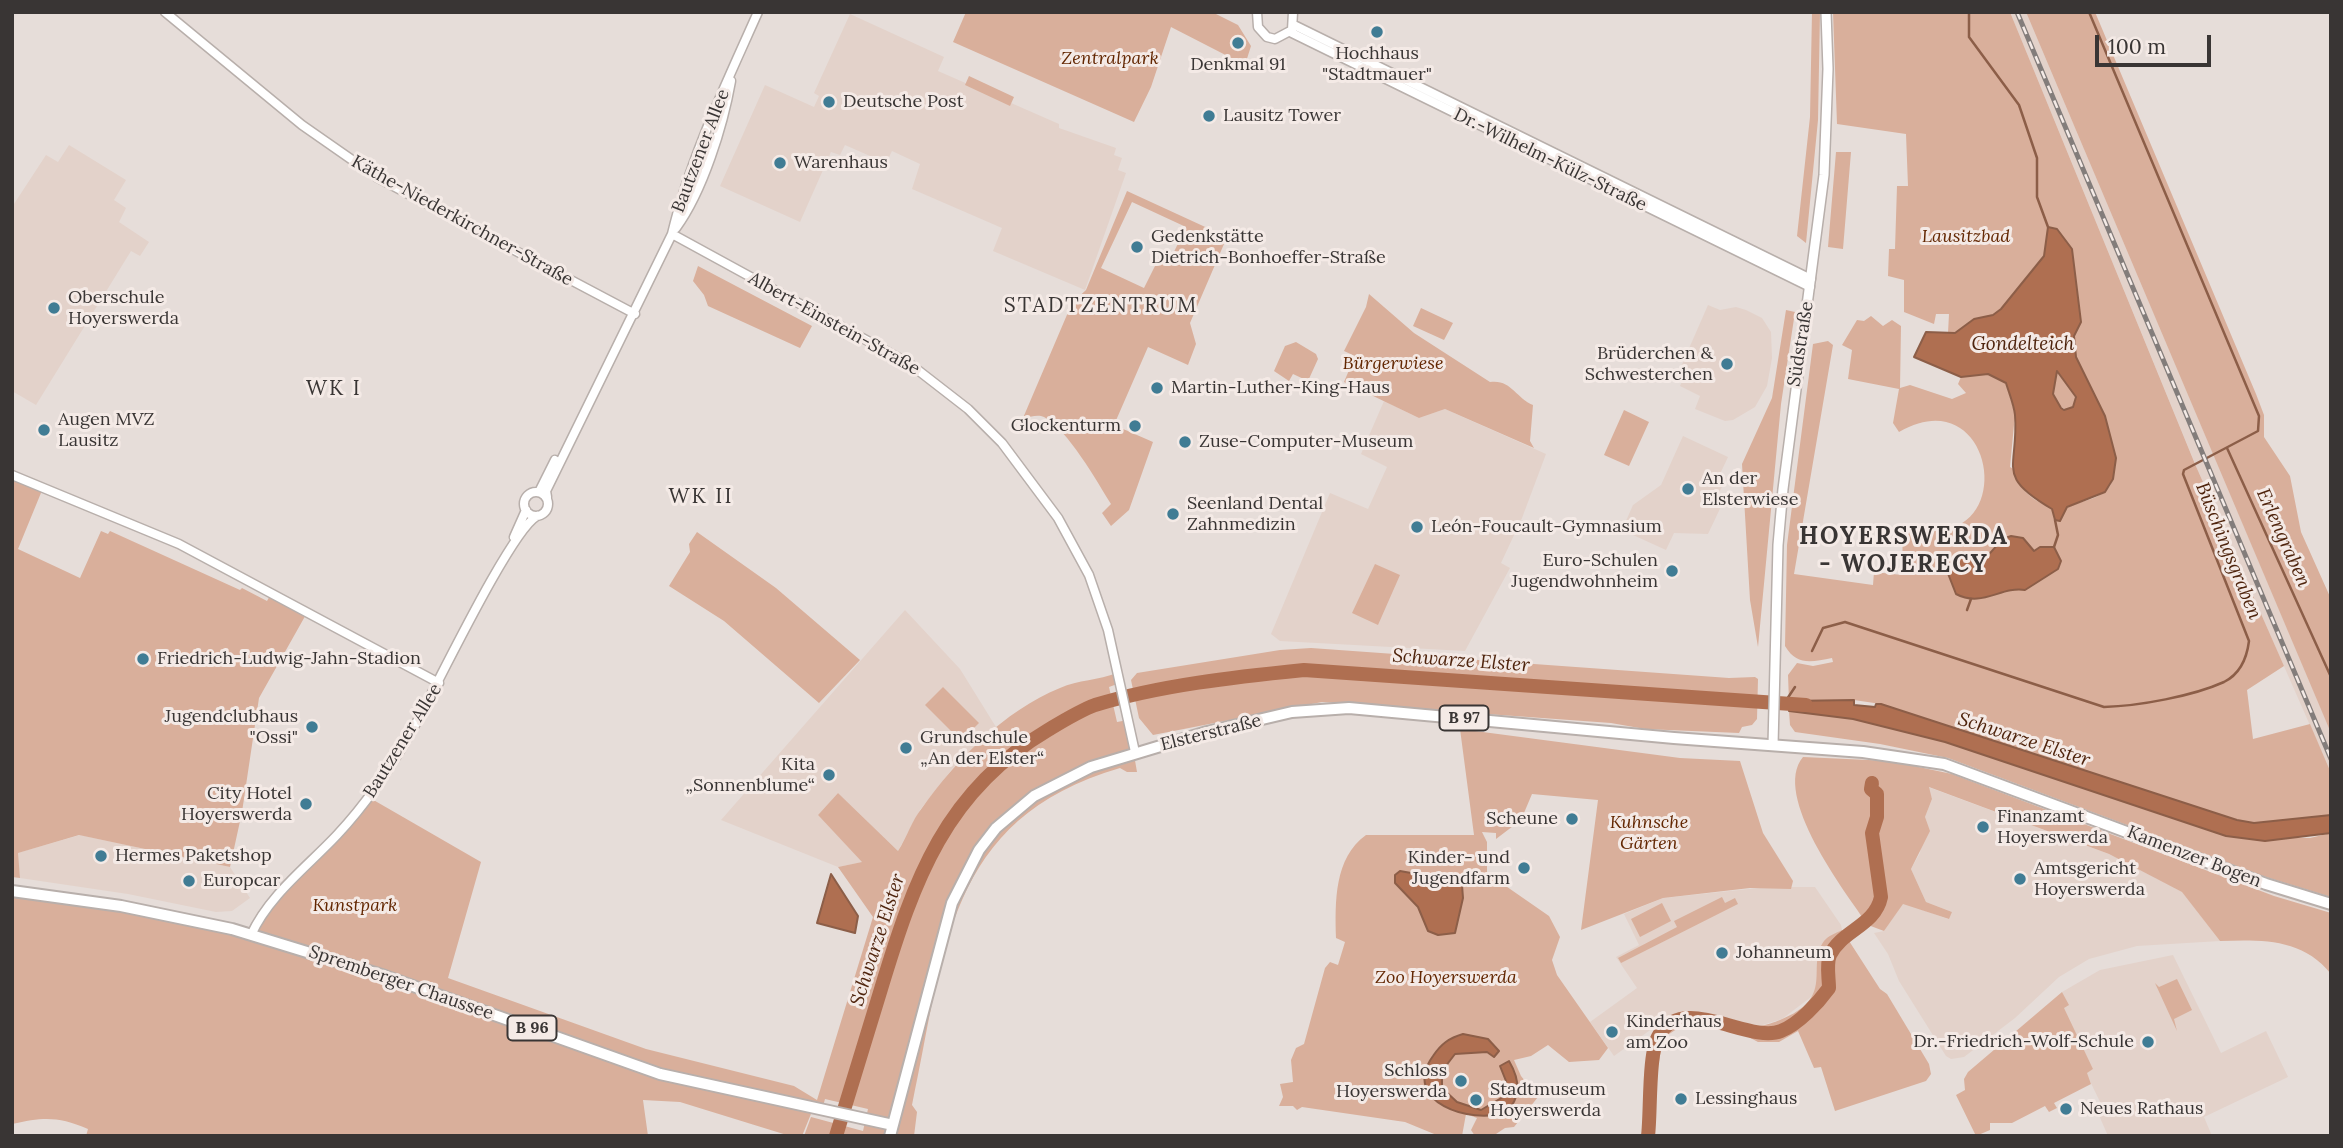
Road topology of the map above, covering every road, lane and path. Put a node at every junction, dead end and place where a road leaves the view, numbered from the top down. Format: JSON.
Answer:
{"nodes":[{"id":1,"x":165,"y":12,"type":"edge"},
{"id":2,"x":758,"y":12,"type":"edge"},
{"id":3,"x":1293,"y":12,"type":"edge"},
{"id":4,"x":1826,"y":12,"type":"edge"},
{"id":5,"x":1256,"y":13,"type":"edge"},
{"id":6,"x":1292,"y":29,"type":"junction"},
{"id":7,"x":672,"y":234,"type":"junction"},
{"id":8,"x":1811,"y":283,"type":"junction"},
{"id":9,"x":635,"y":314,"type":"junction"},
{"id":10,"x":12,"y":475,"type":"edge"},
{"id":11,"x":543,"y":494,"type":"junction"},
{"id":12,"x":526,"y":510,"type":"junction"},
{"id":13,"x":537,"y":516,"type":"junction"},
{"id":14,"x":503,"y":562,"type":"junction"},
{"id":15,"x":439,"y":683,"type":"junction"},
{"id":16,"x":1773,"y":745,"type":"junction"},
{"id":17,"x":1135,"y":752,"type":"junction"},
{"id":18,"x":12,"y":891,"type":"edge"},
{"id":19,"x":2331,"y":904,"type":"edge"},
{"id":20,"x":251,"y":935,"type":"junction"},
{"id":21,"x":892,"y":1130,"type":"edge"}],
"edges":[{"from":1,"to":9,"type":"street","name":"Käthe-Niederkirchner-Straße"},
{"from":2,"to":7,"type":"street","name":"Bautzener Allee"},
{"from":3,"to":6,"type":"street"},
{"from":4,"to":8,"type":"main road","name":"Südstraße"},
{"from":5,"to":6,"type":"street","name":"Dr.-Wilhelm-Külz-Straße"},
{"from":6,"to":8,"type":"street","name":"Dr.-Wilhelm-Külz-Straße"},
{"from":7,"to":9,"type":"street","name":"Bautzener Allee"},
{"from":7,"to":17,"type":"street","name":"Albert-Einstein-Straße"},
{"from":8,"to":16,"type":"main road","name":"Südstraße"},
{"from":9,"to":11,"type":"street","name":"Bautzener Allee"},
{"from":10,"to":15,"type":"street"},
{"from":11,"to":12,"type":"street","name":"Bautzener Allee"},
{"from":11,"to":13,"type":"street","name":"Bautzener Allee"},
{"from":12,"to":13,"type":"street"},
{"from":12,"to":14,"type":"street","name":"Bautzener Allee"},
{"from":13,"to":14,"type":"street","name":"Bautzener Allee"},
{"from":14,"to":15,"type":"street","name":"Bautzener Allee"},
{"from":15,"to":20,"type":"street","name":"Bautzener Allee"},
{"from":16,"to":17,"type":"main road","name":"Elsterstraße","number":"B 97"},
{"from":16,"to":19,"type":"main road","name":"Kamenzer Bogen","number":"B 97"},
{"from":17,"to":21,"type":"main road","name":"Elsterstraße","number":"B 97"},
{"from":18,"to":20,"type":"main road","name":"Spremberger Chaussee","number":"B 96"},
{"from":20,"to":21,"type":"main road","name":"Spremberger Chaussee","number":"B 96"}]}
